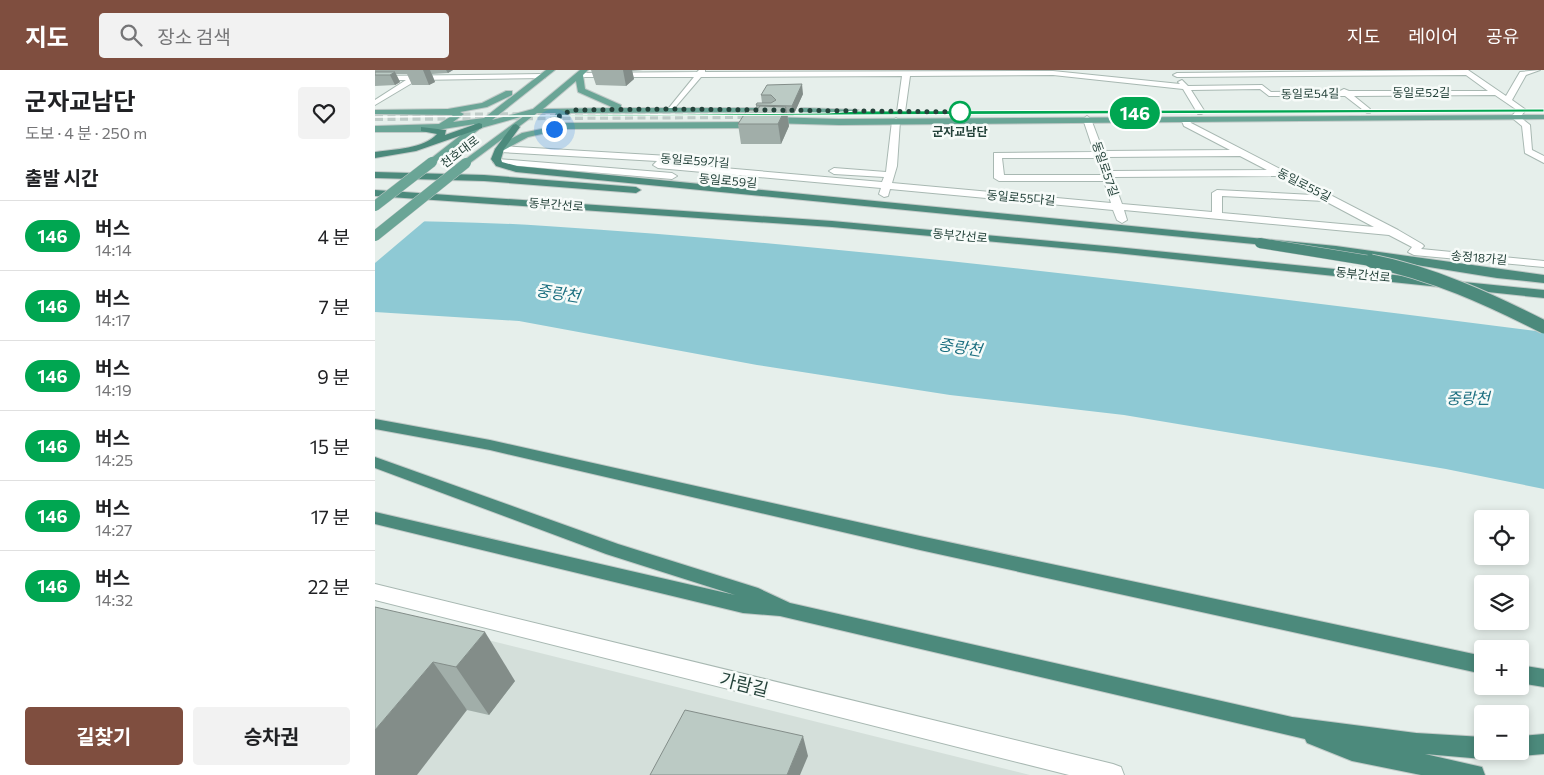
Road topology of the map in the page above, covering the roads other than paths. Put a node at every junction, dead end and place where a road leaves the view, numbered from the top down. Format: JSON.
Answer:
{"nodes":[{"id":1,"x":429,"y":70,"type":"edge"},
{"id":2,"x":551,"y":70,"type":"edge"},
{"id":3,"x":1536,"y":70,"type":"edge"},
{"id":4,"x":582,"y":72,"type":"edge"},
{"id":5,"x":1041,"y":72,"type":"edge"},
{"id":6,"x":1175,"y":72,"type":"edge"},
{"id":7,"x":1320,"y":72,"type":"edge"},
{"id":8,"x":1466,"y":72,"type":"edge"},
{"id":9,"x":1520,"y":72,"type":"edge"},
{"id":10,"x":701,"y":73,"type":"edge"},
{"id":11,"x":906,"y":73,"type":"edge"},
{"id":12,"x":542,"y":76,"type":"junction"},
{"id":13,"x":375,"y":78,"type":"edge"},
{"id":14,"x":416,"y":78,"type":"junction"},
{"id":15,"x":533,"y":83,"type":"junction"},
{"id":16,"x":1185,"y":88,"type":"junction"},
{"id":17,"x":1496,"y":93,"type":"junction"},
{"id":18,"x":1347,"y":94,"type":"junction"},
{"id":19,"x":1508,"y":100,"type":"junction"},
{"id":20,"x":375,"y":103,"type":"edge"},
{"id":21,"x":544,"y":103,"type":"junction"},
{"id":22,"x":637,"y":109,"type":"junction"},
{"id":23,"x":671,"y":109,"type":"junction"},
{"id":24,"x":576,"y":110,"type":"junction"},
{"id":25,"x":445,"y":111,"type":"junction"},
{"id":26,"x":534,"y":111,"type":"junction"},
{"id":27,"x":1367,"y":111,"type":"junction"},
{"id":28,"x":1544,"y":111,"type":"edge"},
{"id":29,"x":375,"y":112,"type":"edge"},
{"id":30,"x":858,"y":112,"type":"junction"},
{"id":31,"x":901,"y":112,"type":"junction"},
{"id":32,"x":1201,"y":112,"type":"junction"},
{"id":33,"x":1518,"y":114,"type":"junction"},
{"id":34,"x":1544,"y":117,"type":"edge"},
{"id":35,"x":1087,"y":119,"type":"junction"},
{"id":36,"x":1185,"y":119,"type":"junction"},
{"id":37,"x":839,"y":122,"type":"junction"},
{"id":38,"x":896,"y":122,"type":"junction"},
{"id":39,"x":482,"y":123,"type":"junction"},
{"id":40,"x":516,"y":127,"type":"junction"},
{"id":41,"x":565,"y":127,"type":"junction"},
{"id":42,"x":375,"y":129,"type":"edge"},
{"id":43,"x":424,"y":129,"type":"junction"},
{"id":44,"x":433,"y":142,"type":"junction"},
{"id":45,"x":500,"y":150,"type":"junction"},
{"id":46,"x":1241,"y":153,"type":"junction"},
{"id":47,"x":1100,"y":154,"type":"junction"},
{"id":48,"x":375,"y":155,"type":"edge"},
{"id":49,"x":665,"y":158,"type":"junction"},
{"id":50,"x":1544,"y":160,"type":"edge"},
{"id":51,"x":498,"y":162,"type":"junction"},
{"id":52,"x":466,"y":163,"type":"junction"},
{"id":53,"x":1279,"y":173,"type":"junction"},
{"id":54,"x":375,"y":175,"type":"edge"},
{"id":55,"x":890,"y":175,"type":"junction"},
{"id":56,"x":424,"y":176,"type":"junction"},
{"id":57,"x":1107,"y":176,"type":"junction"},
{"id":58,"x":887,"y":186,"type":"junction"},
{"id":59,"x":375,"y":194,"type":"edge"},
{"id":60,"x":1329,"y":198,"type":"junction"},
{"id":61,"x":862,"y":203,"type":"junction"},
{"id":62,"x":375,"y":206,"type":"edge"},
{"id":63,"x":1118,"y":206,"type":"junction"},
{"id":64,"x":1217,"y":216,"type":"junction"},
{"id":65,"x":1122,"y":220,"type":"dead end"},
{"id":66,"x":832,"y":224,"type":"junction"},
{"id":67,"x":1394,"y":232,"type":"junction"},
{"id":68,"x":375,"y":236,"type":"edge"},
{"id":69,"x":1260,"y":243,"type":"junction"},
{"id":70,"x":1414,"y":252,"type":"joint"},
{"id":71,"x":1544,"y":264,"type":"edge"},
{"id":72,"x":1544,"y":279,"type":"edge"},
{"id":73,"x":1544,"y":294,"type":"edge"},
{"id":74,"x":1544,"y":327,"type":"edge"},
{"id":75,"x":375,"y":424,"type":"edge"},
{"id":76,"x":375,"y":462,"type":"edge"},
{"id":77,"x":375,"y":518,"type":"edge"},
{"id":78,"x":375,"y":592,"type":"edge"},
{"id":79,"x":785,"y":610,"type":"junction"},
{"id":80,"x":1474,"y":663,"type":"edge"},
{"id":81,"x":1529,"y":676,"type":"edge"},
{"id":82,"x":1544,"y":678,"type":"edge"},
{"id":83,"x":1292,"y":727,"type":"junction"},
{"id":84,"x":1544,"y":744,"type":"edge"},
{"id":85,"x":1529,"y":745,"type":"edge"},
{"id":86,"x":1474,"y":747,"type":"edge"},
{"id":87,"x":1113,"y":775,"type":"edge"},
{"id":88,"x":1473,"y":775,"type":"edge"}],
"edges":[{"from":1,"to":14,"type":"street"},
{"from":2,"to":12,"type":"main road","name":"천호대로"},
{"from":3,"to":9,"type":"street"},
{"from":4,"to":10,"type":"street","name":"동일로54길"},
{"from":4,"to":21,"type":"main road","name":"천호대로"},
{"from":4,"to":22,"type":"main road"},
{"from":5,"to":11,"type":"street","name":"동일로54길"},
{"from":5,"to":16,"type":"street","name":"동일로54길"},
{"from":6,"to":7,"type":"street","name":"동일로54길"},
{"from":6,"to":16,"type":"street"},
{"from":7,"to":8,"type":"street","name":"동일로52길"},
{"from":7,"to":18,"type":"street","name":"동일로54길"},
{"from":8,"to":17,"type":"street","name":"동일로52길"},
{"from":9,"to":19,"type":"street"},
{"from":10,"to":11,"type":"street","name":"동일로54길"},
{"from":10,"to":23,"type":"street"},
{"from":11,"to":31,"type":"street"},
{"from":12,"to":14,"type":"street"},
{"from":12,"to":15,"type":"main road","name":"천호대로"},
{"from":13,"to":14,"type":"street"},
{"from":14,"to":20,"type":"street"},
{"from":15,"to":25,"type":"main road"},
{"from":15,"to":39,"type":"main road","name":"천호대로"},
{"from":16,"to":18,"type":"street","name":"동일로54길"},
{"from":16,"to":32,"type":"street"},
{"from":17,"to":18,"type":"street","name":"동일로52길"},
{"from":17,"to":19,"type":"street","name":"동일로52길"},
{"from":18,"to":27,"type":"street","name":"동일로54길"},
{"from":19,"to":33,"type":"street","name":"동일로52길"},
{"from":21,"to":26,"type":"main road","name":"천호대로"},
{"from":21,"to":39,"type":"main road"},
{"from":22,"to":23,"type":"main road"},
{"from":22,"to":24,"type":"main road"},
{"from":23,"to":30,"type":"main road"},
{"from":24,"to":26,"type":"main road"},
{"from":24,"to":41,"type":"main road"},
{"from":25,"to":29,"type":"main road"},
{"from":25,"to":43,"type":"main road"},
{"from":26,"to":39,"type":"main road"},
{"from":26,"to":40,"type":"main road","name":"천호대로"},
{"from":27,"to":32,"type":"main road"},
{"from":27,"to":33,"type":"main road"},
{"from":28,"to":33,"type":"main road"},
{"from":30,"to":31,"type":"main road"},
{"from":30,"to":37,"type":"main road"},
{"from":31,"to":32,"type":"main road"},
{"from":33,"to":34,"type":"main road"},
{"from":33,"to":36,"type":"main road"},
{"from":33,"to":50,"type":"street"},
{"from":35,"to":36,"type":"main road"},
{"from":35,"to":38,"type":"main road"},
{"from":35,"to":47,"type":"street","name":"동일로57길"},
{"from":36,"to":46,"type":"street","name":"동일로55길"},
{"from":37,"to":38,"type":"main road"},
{"from":37,"to":41,"type":"main road"},
{"from":38,"to":55,"type":"street"},
{"from":39,"to":43,"type":"main road"},
{"from":39,"to":44,"type":"highway"},
{"from":39,"to":62,"type":"main road","name":"천호대로","bridge":true},
{"from":40,"to":45,"type":"highway"},
{"from":40,"to":52,"type":"main road","name":"천호대로"},
{"from":41,"to":45,"type":"main road"},
{"from":42,"to":43,"type":"main road"},
{"from":43,"to":44,"type":"highway"},
{"from":44,"to":48,"type":"highway"},
{"from":45,"to":49,"type":"street","name":"동일로59가길"},
{"from":45,"to":51,"type":"highway"},
{"from":45,"to":52,"type":"main road"},
{"from":46,"to":47,"type":"street"},
{"from":46,"to":53,"type":"street","name":"동일로55길"},
{"from":47,"to":57,"type":"street","name":"동일로57길"},
{"from":47,"to":57,"type":"street"},
{"from":49,"to":55,"type":"street","name":"동일로59가길"},
{"from":49,"to":58,"type":"street","name":"동일로55다길"},
{"from":51,"to":58,"type":"street","name":"동일로59길"},
{"from":51,"to":61,"type":"highway"},
{"from":52,"to":68,"type":"main road","name":"천호대로","bridge":true},
{"from":53,"to":57,"type":"street"},
{"from":53,"to":60,"type":"street","name":"동일로55길"},
{"from":54,"to":56,"type":"highway"},
{"from":55,"to":58,"type":"street"},
{"from":56,"to":61,"type":"highway"},
{"from":56,"to":66,"type":"highway"},
{"from":57,"to":63,"type":"street","name":"동일로57길"},
{"from":58,"to":63,"type":"street","name":"동일로55다길"},
{"from":59,"to":66,"type":"highway","name":"동부간선로"},
{"from":60,"to":64,"type":"street"},
{"from":60,"to":67,"type":"street","name":"동일로55길"},
{"from":61,"to":69,"type":"highway"},
{"from":63,"to":64,"type":"street","name":"동일로55다길"},
{"from":63,"to":65,"type":"street","name":"동일로57길"},
{"from":64,"to":67,"type":"street","name":"동일로55다길"},
{"from":66,"to":73,"type":"highway","name":"동부간선로"},
{"from":67,"to":70,"type":"street","name":"동일로55길"},
{"from":69,"to":72,"type":"highway","bridge":true},
{"from":69,"to":74,"type":"highway","bridge":true},
{"from":70,"to":71,"type":"street","name":"송정18가길"},
{"from":75,"to":80,"type":"highway"},
{"from":76,"to":79,"type":"highway"},
{"from":77,"to":79,"type":"highway"},
{"from":78,"to":87,"type":"street","name":"가람길"},
{"from":79,"to":83,"type":"highway"},
{"from":81,"to":82,"type":"highway"},
{"from":83,"to":86,"type":"highway"},
{"from":83,"to":88,"type":"highway"},
{"from":84,"to":85,"type":"highway"}]}
